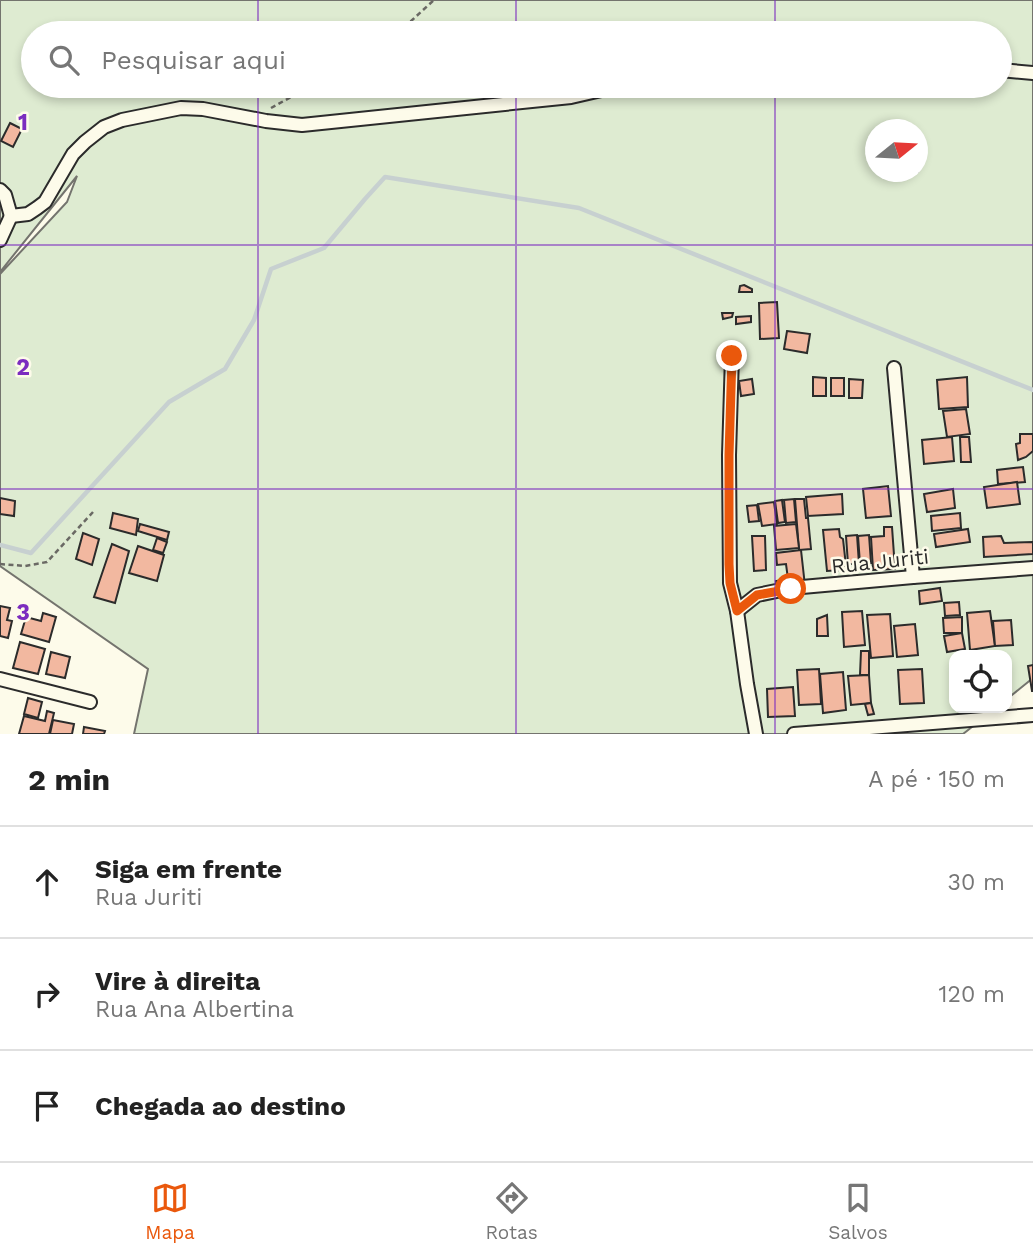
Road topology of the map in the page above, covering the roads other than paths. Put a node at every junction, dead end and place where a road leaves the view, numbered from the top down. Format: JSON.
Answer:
{"nodes":[{"id":1,"x":1012,"y":71,"type":"edge"},
{"id":2,"x":1033,"y":72,"type":"edge"},
{"id":3,"x":562,"y":98,"type":"edge"},
{"id":4,"x":0,"y":190,"type":"edge"},
{"id":5,"x":12,"y":216,"type":"junction"},
{"id":6,"x":0,"y":240,"type":"edge"},
{"id":7,"x":732,"y":356,"type":"dead end"},
{"id":8,"x":894,"y":368,"type":"dead end"},
{"id":9,"x":1033,"y":568,"type":"edge"},
{"id":10,"x":913,"y":577,"type":"junction"},
{"id":11,"x":737,"y":611,"type":"junction"},
{"id":12,"x":0,"y":679,"type":"edge"},
{"id":13,"x":90,"y":702,"type":"dead end"},
{"id":14,"x":1033,"y":715,"type":"edge"},
{"id":15,"x":756,"y":734,"type":"edge"},
{"id":16,"x":794,"y":734,"type":"edge"}],
"edges":[{"from":1,"to":2,"type":"street"},
{"from":3,"to":5,"type":"street"},
{"from":4,"to":5,"type":"street"},
{"from":5,"to":6,"type":"street"},
{"from":7,"to":11,"type":"street"},
{"from":8,"to":10,"type":"street"},
{"from":9,"to":10,"type":"street","name":"Rua Juriti"},
{"from":10,"to":11,"type":"street","name":"Rua Juriti"},
{"from":11,"to":15,"type":"street"},
{"from":12,"to":13,"type":"street"},
{"from":14,"to":16,"type":"street"}]}
